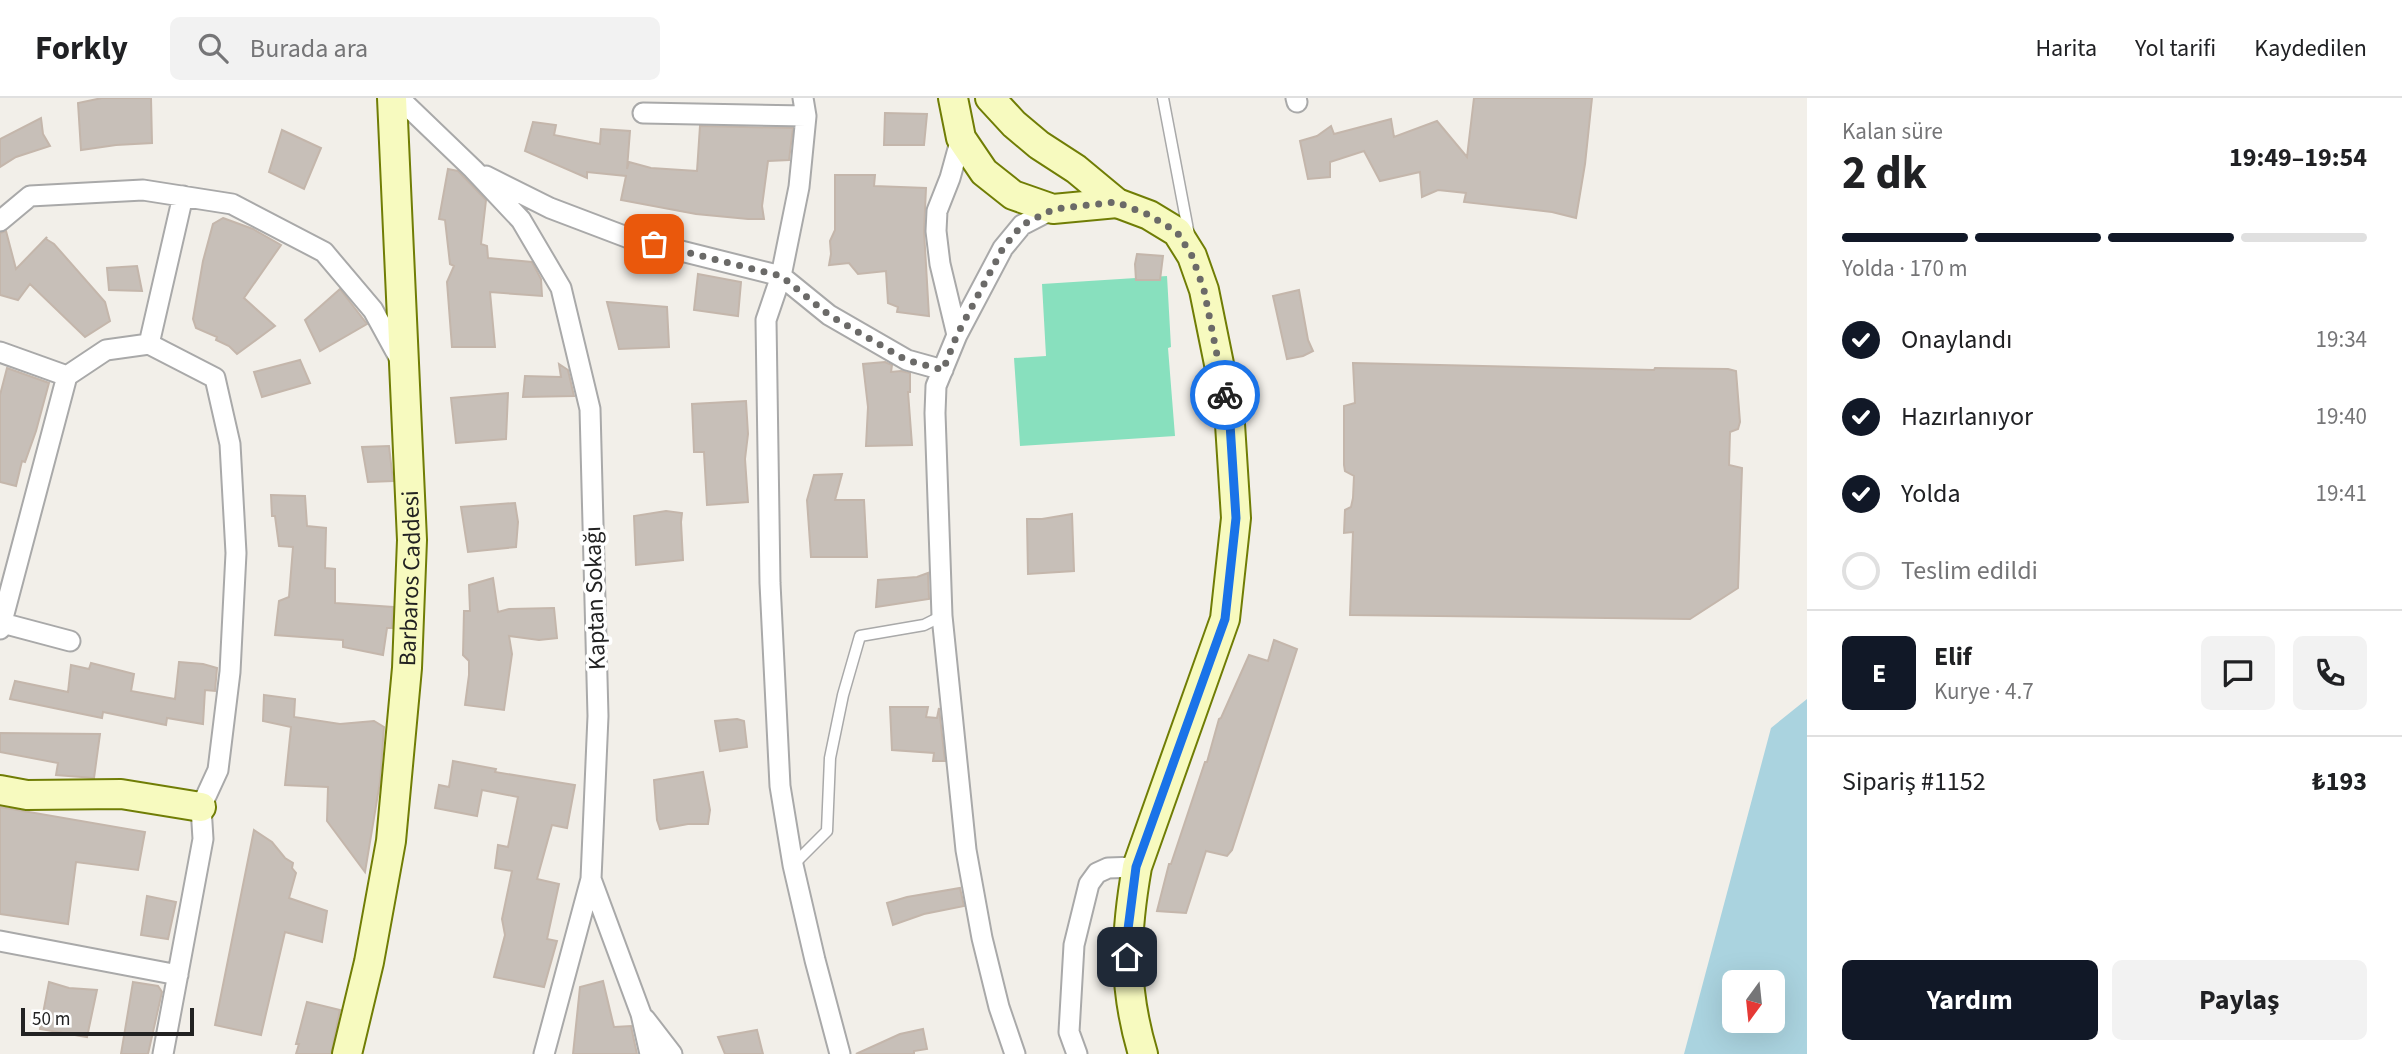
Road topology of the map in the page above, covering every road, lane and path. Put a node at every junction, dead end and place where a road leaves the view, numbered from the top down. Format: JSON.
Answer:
{"nodes":[{"id":1,"x":392,"y":98,"type":"edge"},
{"id":2,"x":399,"y":98,"type":"edge"},
{"id":3,"x":953,"y":98,"type":"edge"},
{"id":4,"x":1163,"y":98,"type":"edge"},
{"id":5,"x":998,"y":106,"type":"edge"},
{"id":6,"x":805,"y":107,"type":"edge"},
{"id":7,"x":643,"y":113,"type":"dead end"},
{"id":8,"x":961,"y":138,"type":"junction"},
{"id":9,"x":1070,"y":166,"type":"junction"},
{"id":10,"x":472,"y":169,"type":"junction"},
{"id":11,"x":183,"y":197,"type":"junction"},
{"id":12,"x":1116,"y":202,"type":"junction"},
{"id":13,"x":1054,"y":209,"type":"junction"},
{"id":14,"x":0,"y":221,"type":"edge"},
{"id":15,"x":1192,"y":256,"type":"junction"},
{"id":16,"x":781,"y":276,"type":"junction"},
{"id":17,"x":957,"y":335,"type":"junction"},
{"id":18,"x":149,"y":344,"type":"junction"},
{"id":19,"x":0,"y":352,"type":"edge"},
{"id":20,"x":405,"y":368,"type":"junction"},
{"id":21,"x":943,"y":370,"type":"junction"},
{"id":22,"x":67,"y":376,"type":"junction"},
{"id":23,"x":942,"y":616,"type":"junction"},
{"id":24,"x":1,"y":626,"type":"edge"},
{"id":25,"x":70,"y":641,"type":"dead end"},
{"id":26,"x":0,"y":790,"type":"edge"},
{"id":27,"x":201,"y":807,"type":"junction"},
{"id":28,"x":793,"y":865,"type":"junction"},
{"id":29,"x":1136,"y":867,"type":"junction"},
{"id":30,"x":591,"y":879,"type":"junction"},
{"id":31,"x":0,"y":941,"type":"edge"},
{"id":32,"x":178,"y":975,"type":"junction"},
{"id":33,"x":641,"y":1014,"type":"junction"},
{"id":34,"x":163,"y":1054,"type":"edge"},
{"id":35,"x":347,"y":1054,"type":"edge"},
{"id":36,"x":544,"y":1054,"type":"edge"},
{"id":37,"x":650,"y":1054,"type":"edge"},
{"id":38,"x":672,"y":1054,"type":"edge"},
{"id":39,"x":840,"y":1054,"type":"edge"},
{"id":40,"x":1015,"y":1054,"type":"edge"},
{"id":41,"x":1077,"y":1054,"type":"edge"},
{"id":42,"x":1143,"y":1054,"type":"edge"}],
"edges":[{"from":1,"to":20,"type":"main road","name":"Barbaros Caddesi"},
{"from":2,"to":10,"type":"street","name":"Kaptan Sokağı"},
{"from":3,"to":8,"type":"main road"},
{"from":4,"to":15,"type":"lane"},
{"from":5,"to":8,"type":"main road"},
{"from":5,"to":9,"type":"main road"},
{"from":6,"to":7,"type":"street"},
{"from":6,"to":16,"type":"street"},
{"from":8,"to":13,"type":"main road"},
{"from":8,"to":17,"type":"street"},
{"from":9,"to":12,"type":"main road"},
{"from":9,"to":13,"type":"main road"},
{"from":10,"to":16,"type":"street"},
{"from":10,"to":30,"type":"street","name":"Kaptan Sokağı"},
{"from":11,"to":14,"type":"street"},
{"from":11,"to":18,"type":"street"},
{"from":11,"to":20,"type":"street"},
{"from":12,"to":13,"type":"main road"},
{"from":12,"to":15,"type":"main road"},
{"from":13,"to":17,"type":"street"},
{"from":15,"to":29,"type":"main road"},
{"from":16,"to":21,"type":"street"},
{"from":16,"to":28,"type":"street"},
{"from":17,"to":21,"type":"street"},
{"from":18,"to":22,"type":"street"},
{"from":18,"to":27,"type":"street"},
{"from":19,"to":22,"type":"street"},
{"from":20,"to":35,"type":"main road","name":"Barbaros Caddesi"},
{"from":21,"to":23,"type":"street"},
{"from":22,"to":24,"type":"street"},
{"from":23,"to":28,"type":"lane"},
{"from":23,"to":40,"type":"street"},
{"from":24,"to":25,"type":"street"},
{"from":26,"to":27,"type":"main road"},
{"from":27,"to":32,"type":"street"},
{"from":28,"to":39,"type":"street"},
{"from":29,"to":41,"type":"street"},
{"from":29,"to":42,"type":"main road"},
{"from":30,"to":33,"type":"street"},
{"from":30,"to":36,"type":"street","name":"Kaptan Sokağı"},
{"from":31,"to":32,"type":"street"},
{"from":32,"to":34,"type":"street"},
{"from":33,"to":37,"type":"street"},
{"from":33,"to":38,"type":"street"}]}
